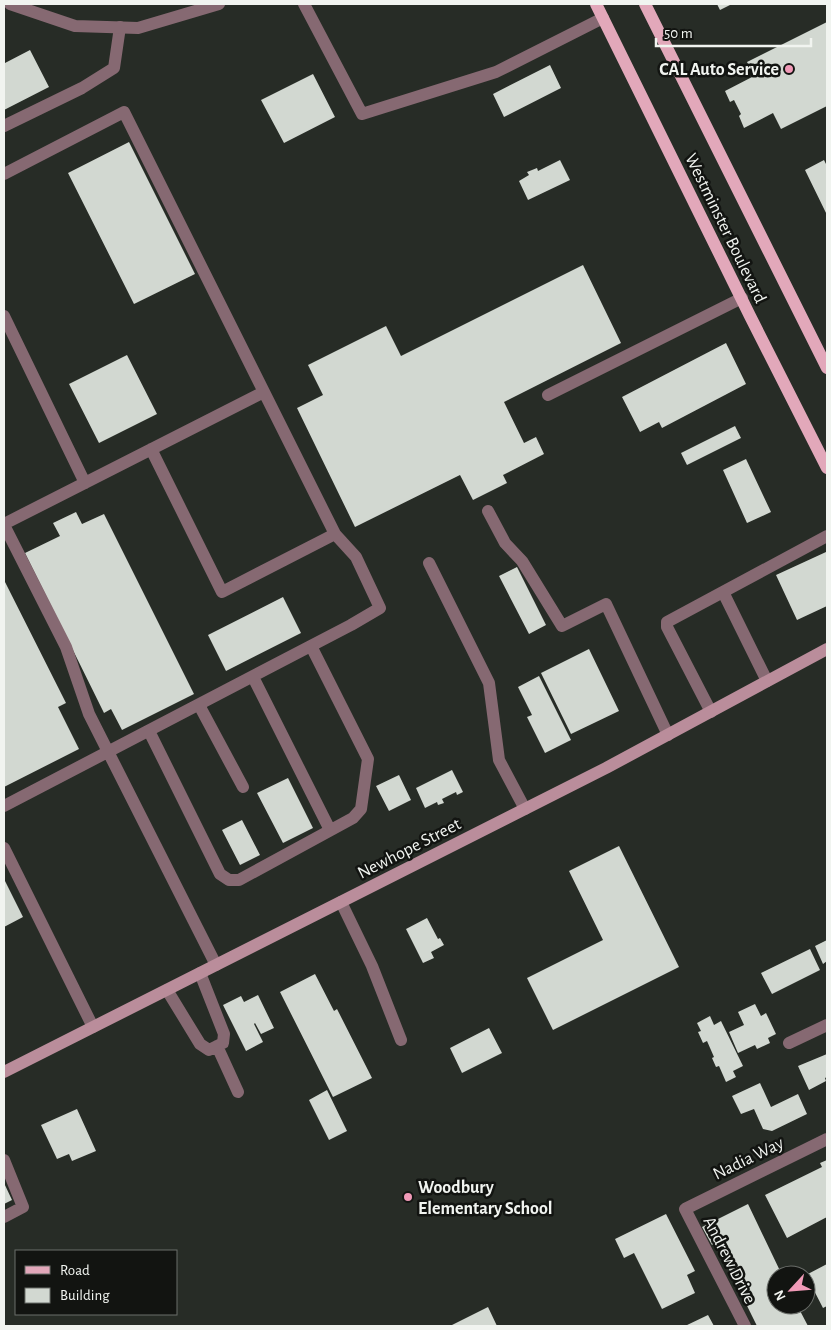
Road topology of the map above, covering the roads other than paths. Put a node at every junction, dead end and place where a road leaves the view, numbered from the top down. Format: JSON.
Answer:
{"nodes":[{"id":1,"x":10,"y":4,"type":"edge"},
{"id":2,"x":219,"y":4,"type":"edge"},
{"id":3,"x":304,"y":4,"type":"edge"},
{"id":4,"x":596,"y":4,"type":"edge"},
{"id":5,"x":645,"y":4,"type":"edge"},
{"id":6,"x":199,"y":7,"type":"edge"},
{"id":7,"x":603,"y":18,"type":"junction"},
{"id":8,"x":120,"y":27,"type":"junction"},
{"id":9,"x":4,"y":126,"type":"edge"},
{"id":10,"x":4,"y":174,"type":"edge"},
{"id":11,"x":742,"y":298,"type":"junction"},
{"id":12,"x":4,"y":316,"type":"edge"},
{"id":13,"x":823,"y":349,"type":"edge"},
{"id":14,"x":827,"y":368,"type":"edge"},
{"id":15,"x":264,"y":392,"type":"junction"},
{"id":16,"x":548,"y":395,"type":"dead end"},
{"id":17,"x":150,"y":449,"type":"junction"},
{"id":18,"x":827,"y":468,"type":"edge"},
{"id":19,"x":85,"y":483,"type":"junction"},
{"id":20,"x":488,"y":511,"type":"dead end"},
{"id":21,"x":4,"y":525,"type":"edge"},
{"id":22,"x":335,"y":534,"type":"junction"},
{"id":23,"x":827,"y":536,"type":"edge"},
{"id":24,"x":428,"y":563,"type":"dead end"},
{"id":25,"x":723,"y":592,"type":"junction"},
{"id":26,"x":311,"y":646,"type":"junction"},
{"id":27,"x":827,"y":649,"type":"edge"},
{"id":28,"x":253,"y":677,"type":"junction"},
{"id":29,"x":767,"y":681,"type":"junction"},
{"id":30,"x":200,"y":705,"type":"junction"},
{"id":31,"x":711,"y":712,"type":"junction"},
{"id":32,"x":149,"y":731,"type":"junction"},
{"id":33,"x":668,"y":734,"type":"junction"},
{"id":34,"x":109,"y":752,"type":"junction"},
{"id":35,"x":243,"y":787,"type":"dead end"},
{"id":36,"x":4,"y":806,"type":"edge"},
{"id":37,"x":525,"y":809,"type":"junction"},
{"id":38,"x":330,"y":830,"type":"junction"},
{"id":39,"x":4,"y":848,"type":"edge"},
{"id":40,"x":341,"y":902,"type":"junction"},
{"id":41,"x":216,"y":965,"type":"junction"},
{"id":42,"x":200,"y":973,"type":"junction"},
{"id":43,"x":167,"y":990,"type":"junction"},
{"id":44,"x":827,"y":1025,"type":"edge"},
{"id":45,"x":93,"y":1027,"type":"junction"},
{"id":46,"x":401,"y":1040,"type":"dead end"},
{"id":47,"x":789,"y":1044,"type":"dead end"},
{"id":48,"x":216,"y":1046,"type":"junction"},
{"id":49,"x":4,"y":1072,"type":"edge"},
{"id":50,"x":238,"y":1092,"type":"dead end"},
{"id":51,"x":827,"y":1139,"type":"edge"},
{"id":52,"x":4,"y":1160,"type":"edge"},
{"id":53,"x":685,"y":1209,"type":"joint"},
{"id":54,"x":4,"y":1217,"type":"edge"},
{"id":55,"x":745,"y":1326,"type":"edge"}],
"edges":[{"from":1,"to":8,"type":"street"},
{"from":2,"to":6,"type":"street"},
{"from":3,"to":7,"type":"street"},
{"from":4,"to":7,"type":"main road","name":"Westminster Boulevard"},
{"from":5,"to":13,"type":"main road","name":"Westminster Boulevard"},
{"from":6,"to":8,"type":"street"},
{"from":7,"to":11,"type":"main road","name":"Westminster Boulevard"},
{"from":8,"to":9,"type":"street"},
{"from":10,"to":15,"type":"street"},
{"from":11,"to":16,"type":"street"},
{"from":11,"to":18,"type":"main road","name":"Westminster Boulevard"},
{"from":12,"to":19,"type":"street"},
{"from":13,"to":14,"type":"main road","name":"Westminster Boulevard"},
{"from":15,"to":17,"type":"street"},
{"from":15,"to":22,"type":"street"},
{"from":17,"to":19,"type":"street"},
{"from":17,"to":22,"type":"street"},
{"from":19,"to":21,"type":"street"},
{"from":20,"to":33,"type":"street"},
{"from":21,"to":34,"type":"street"},
{"from":22,"to":26,"type":"street"},
{"from":23,"to":25,"type":"street"},
{"from":24,"to":37,"type":"street"},
{"from":25,"to":29,"type":"street"},
{"from":25,"to":31,"type":"street"},
{"from":26,"to":28,"type":"street"},
{"from":26,"to":38,"type":"street"},
{"from":27,"to":29,"type":"street","name":"Newhope Street"},
{"from":28,"to":30,"type":"street"},
{"from":28,"to":38,"type":"street"},
{"from":29,"to":31,"type":"street","name":"Newhope Street"},
{"from":30,"to":32,"type":"street"},
{"from":30,"to":35,"type":"street"},
{"from":31,"to":33,"type":"street","name":"Newhope Street"},
{"from":32,"to":34,"type":"street"},
{"from":32,"to":38,"type":"street"},
{"from":33,"to":37,"type":"street","name":"Newhope Street"},
{"from":34,"to":36,"type":"street"},
{"from":34,"to":41,"type":"street"},
{"from":37,"to":40,"type":"street","name":"Newhope Street"},
{"from":39,"to":45,"type":"street"},
{"from":40,"to":41,"type":"street","name":"Newhope Street"},
{"from":40,"to":46,"type":"street"},
{"from":41,"to":42,"type":"street","name":"Newhope Street"},
{"from":42,"to":43,"type":"street","name":"Newhope Street"},
{"from":42,"to":48,"type":"street"},
{"from":43,"to":45,"type":"street","name":"Newhope Street"},
{"from":43,"to":48,"type":"street"},
{"from":44,"to":47,"type":"street"},
{"from":45,"to":49,"type":"street","name":"Newhope Street"},
{"from":48,"to":50,"type":"street"},
{"from":51,"to":53,"type":"street","name":"Nadia Way"},
{"from":52,"to":54,"type":"street"},
{"from":53,"to":55,"type":"street","name":"Andrew Drive"}]}
